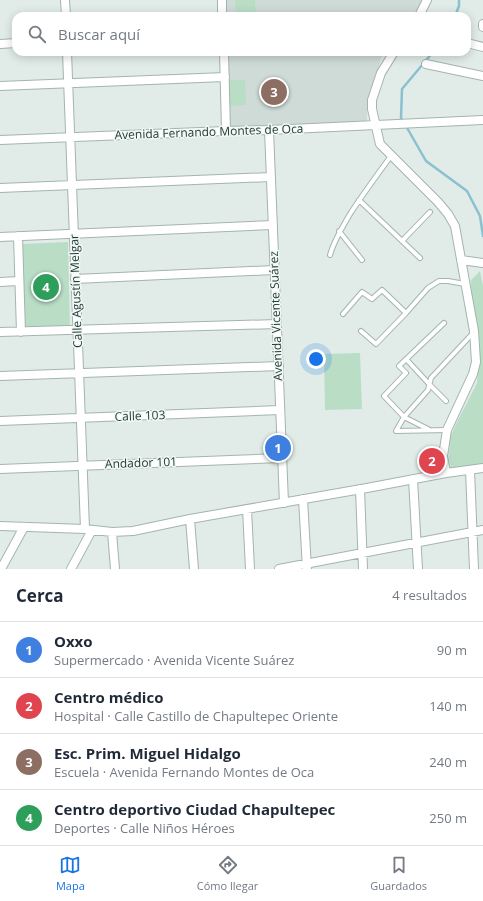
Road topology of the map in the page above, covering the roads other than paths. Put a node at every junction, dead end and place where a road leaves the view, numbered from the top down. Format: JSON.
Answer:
{"nodes":[{"id":1,"x":65,"y":0,"type":"edge"},
{"id":2,"x":222,"y":0,"type":"edge"},
{"id":3,"x":427,"y":0,"type":"edge"},
{"id":4,"x":66,"y":12,"type":"edge"},
{"id":5,"x":222,"y":12,"type":"edge"},
{"id":6,"x":421,"y":12,"type":"edge"},
{"id":7,"x":483,"y":24,"type":"edge"},
{"id":8,"x":483,"y":27,"type":"edge"},
{"id":9,"x":0,"y":44,"type":"edge"},
{"id":10,"x":12,"y":44,"type":"edge"},
{"id":11,"x":471,"y":44,"type":"edge"},
{"id":12,"x":483,"y":47,"type":"edge"},
{"id":13,"x":67,"y":56,"type":"edge"},
{"id":14,"x":224,"y":56,"type":"edge"},
{"id":15,"x":392,"y":56,"type":"edge"},
{"id":16,"x":426,"y":64,"type":"dead end"},
{"id":17,"x":483,"y":76,"type":"edge"},
{"id":18,"x":225,"y":77,"type":"junction"},
{"id":19,"x":68,"y":84,"type":"junction"},
{"id":20,"x":0,"y":86,"type":"edge"},
{"id":21,"x":483,"y":120,"type":"edge"},
{"id":22,"x":376,"y":125,"type":"junction"},
{"id":23,"x":226,"y":130,"type":"junction"},
{"id":24,"x":269,"y":130,"type":"junction"},
{"id":25,"x":70,"y":138,"type":"junction"},
{"id":26,"x":0,"y":140,"type":"edge"},
{"id":27,"x":391,"y":156,"type":"junction"},
{"id":28,"x":271,"y":177,"type":"junction"},
{"id":29,"x":72,"y":185,"type":"junction"},
{"id":30,"x":0,"y":188,"type":"edge"},
{"id":31,"x":359,"y":200,"type":"junction"},
{"id":32,"x":430,"y":212,"type":"dead end"},
{"id":33,"x":273,"y":225,"type":"junction"},
{"id":34,"x":339,"y":231,"type":"junction"},
{"id":35,"x":74,"y":234,"type":"junction"},
{"id":36,"x":18,"y":236,"type":"junction"},
{"id":37,"x":0,"y":237,"type":"edge"},
{"id":38,"x":402,"y":241,"type":"junction"},
{"id":39,"x":330,"y":255,"type":"dead end"},
{"id":40,"x":420,"y":258,"type":"dead end"},
{"id":41,"x":362,"y":260,"type":"dead end"},
{"id":42,"x":462,"y":260,"type":"junction"},
{"id":43,"x":482,"y":263,"type":"edge"},
{"id":44,"x":274,"y":270,"type":"junction"},
{"id":45,"x":75,"y":279,"type":"junction"},
{"id":46,"x":0,"y":282,"type":"edge"},
{"id":47,"x":19,"y":282,"type":"junction"},
{"id":48,"x":466,"y":284,"type":"junction"},
{"id":49,"x":406,"y":313,"type":"junction"},
{"id":50,"x":342,"y":314,"type":"dead end"},
{"id":51,"x":444,"y":323,"type":"dead end"},
{"id":52,"x":277,"y":324,"type":"junction"},
{"id":53,"x":77,"y":330,"type":"junction"},
{"id":54,"x":361,"y":331,"type":"dead end"},
{"id":55,"x":474,"y":331,"type":"junction"},
{"id":56,"x":0,"y":332,"type":"edge"},
{"id":57,"x":21,"y":332,"type":"junction"},
{"id":58,"x":406,"y":359,"type":"junction"},
{"id":59,"x":278,"y":366,"type":"junction"},
{"id":60,"x":79,"y":374,"type":"junction"},
{"id":61,"x":0,"y":376,"type":"edge"},
{"id":62,"x":430,"y":385,"type":"junction"},
{"id":63,"x":446,"y":401,"type":"dead end"},
{"id":64,"x":280,"y":410,"type":"junction"},
{"id":65,"x":81,"y":418,"type":"junction"},
{"id":66,"x":404,"y":418,"type":"junction"},
{"id":67,"x":0,"y":421,"type":"edge"},
{"id":68,"x":430,"y":430,"type":"junction"},
{"id":69,"x":447,"y":430,"type":"junction"},
{"id":70,"x":282,"y":458,"type":"junction"},
{"id":71,"x":82,"y":466,"type":"junction"},
{"id":72,"x":483,"y":468,"type":"edge"},
{"id":73,"x":0,"y":469,"type":"edge"},
{"id":74,"x":470,"y":470,"type":"junction"},
{"id":75,"x":446,"y":473,"type":"junction"},
{"id":76,"x":413,"y":479,"type":"junction"},
{"id":77,"x":360,"y":490,"type":"junction"},
{"id":78,"x":303,"y":499,"type":"junction"},
{"id":79,"x":284,"y":503,"type":"junction"},
{"id":80,"x":247,"y":509,"type":"junction"},
{"id":81,"x":190,"y":519,"type":"junction"},
{"id":82,"x":0,"y":526,"type":"edge"},
{"id":83,"x":24,"y":527,"type":"junction"},
{"id":84,"x":88,"y":530,"type":"junction"},
{"id":85,"x":483,"y":530,"type":"edge"},
{"id":86,"x":112,"y":532,"type":"junction"},
{"id":87,"x":472,"y":532,"type":"junction"},
{"id":88,"x":417,"y":542,"type":"junction"},
{"id":89,"x":362,"y":553,"type":"junction"},
{"id":90,"x":307,"y":566,"type":"edge"},
{"id":91,"x":1,"y":569,"type":"edge"},
{"id":92,"x":71,"y":569,"type":"edge"},
{"id":93,"x":115,"y":569,"type":"edge"},
{"id":94,"x":194,"y":569,"type":"edge"},
{"id":95,"x":250,"y":569,"type":"edge"},
{"id":96,"x":279,"y":569,"type":"edge"},
{"id":97,"x":363,"y":569,"type":"edge"},
{"id":98,"x":418,"y":569,"type":"edge"},
{"id":99,"x":474,"y":569,"type":"edge"}],
"edges":[{"from":1,"to":4,"type":"street"},
{"from":2,"to":5,"type":"street"},
{"from":3,"to":6,"type":"street"},
{"from":7,"to":8,"type":"street"},
{"from":9,"to":10,"type":"street"},
{"from":11,"to":12,"type":"street"},
{"from":13,"to":19,"type":"street","name":"Calle Agustín Melgar"},
{"from":14,"to":18,"type":"street"},
{"from":15,"to":22,"type":"street"},
{"from":16,"to":17,"type":"street"},
{"from":18,"to":19,"type":"street"},
{"from":18,"to":23,"type":"street"},
{"from":19,"to":20,"type":"street"},
{"from":19,"to":25,"type":"street","name":"Calle Agustín Melgar"},
{"from":21,"to":22,"type":"street","name":"Avenida Fernando Montes de Oca"},
{"from":22,"to":24,"type":"street","name":"Avenida Fernando Montes de Oca"},
{"from":22,"to":27,"type":"street"},
{"from":23,"to":24,"type":"street","name":"Avenida Fernando Montes de Oca"},
{"from":23,"to":25,"type":"street","name":"Avenida Fernando Montes de Oca"},
{"from":24,"to":28,"type":"street","name":"Avenida Vicente Suárez"},
{"from":25,"to":26,"type":"street","name":"Avenida Fernando Montes de Oca"},
{"from":25,"to":29,"type":"street","name":"Calle Agustín Melgar"},
{"from":27,"to":31,"type":"lane"},
{"from":27,"to":42,"type":"street"},
{"from":28,"to":29,"type":"street"},
{"from":28,"to":33,"type":"street","name":"Avenida Vicente Suárez"},
{"from":29,"to":30,"type":"street"},
{"from":29,"to":35,"type":"street","name":"Calle Agustín Melgar"},
{"from":31,"to":34,"type":"lane"},
{"from":31,"to":38,"type":"lane"},
{"from":32,"to":38,"type":"lane"},
{"from":33,"to":35,"type":"street"},
{"from":33,"to":44,"type":"street","name":"Avenida Vicente Suárez"},
{"from":34,"to":39,"type":"lane"},
{"from":34,"to":41,"type":"lane"},
{"from":35,"to":36,"type":"street"},
{"from":35,"to":45,"type":"street","name":"Calle Agustín Melgar"},
{"from":36,"to":37,"type":"street"},
{"from":36,"to":47,"type":"street"},
{"from":38,"to":40,"type":"lane"},
{"from":42,"to":43,"type":"street"},
{"from":42,"to":48,"type":"street"},
{"from":44,"to":45,"type":"street"},
{"from":44,"to":52,"type":"street","name":"Avenida Vicente Suárez"},
{"from":45,"to":53,"type":"street","name":"Calle Agustín Melgar"},
{"from":46,"to":47,"type":"street"},
{"from":47,"to":57,"type":"street"},
{"from":48,"to":49,"type":"lane"},
{"from":48,"to":55,"type":"street"},
{"from":49,"to":50,"type":"lane"},
{"from":49,"to":54,"type":"lane"},
{"from":51,"to":58,"type":"lane"},
{"from":52,"to":53,"type":"street"},
{"from":52,"to":59,"type":"street","name":"Avenida Vicente Suárez"},
{"from":53,"to":57,"type":"street"},
{"from":53,"to":60,"type":"street","name":"Calle Agustín Melgar"},
{"from":55,"to":62,"type":"lane"},
{"from":55,"to":69,"type":"street"},
{"from":56,"to":57,"type":"street"},
{"from":58,"to":62,"type":"lane"},
{"from":58,"to":66,"type":"lane"},
{"from":59,"to":60,"type":"street"},
{"from":59,"to":64,"type":"street","name":"Avenida Vicente Suárez"},
{"from":60,"to":61,"type":"street"},
{"from":60,"to":65,"type":"street","name":"Calle Agustín Melgar"},
{"from":62,"to":63,"type":"lane"},
{"from":62,"to":66,"type":"lane"},
{"from":64,"to":65,"type":"street","name":"Calle 103"},
{"from":64,"to":70,"type":"street","name":"Avenida Vicente Suárez"},
{"from":65,"to":67,"type":"street","name":"Calle 103"},
{"from":65,"to":71,"type":"street","name":"Calle Agustín Melgar"},
{"from":66,"to":68,"type":"lane"},
{"from":66,"to":68,"type":"lane"},
{"from":68,"to":69,"type":"lane"},
{"from":69,"to":75,"type":"street"},
{"from":70,"to":71,"type":"street","name":"Andador 101"},
{"from":70,"to":79,"type":"street","name":"Avenida Vicente Suárez"},
{"from":71,"to":73,"type":"street","name":"Andador 101"},
{"from":71,"to":84,"type":"street","name":"Calle Agustín Melgar"},
{"from":72,"to":74,"type":"street"},
{"from":74,"to":75,"type":"street"},
{"from":74,"to":87,"type":"street"},
{"from":75,"to":76,"type":"street"},
{"from":76,"to":77,"type":"street"},
{"from":76,"to":88,"type":"street"},
{"from":77,"to":78,"type":"street"},
{"from":77,"to":89,"type":"street"},
{"from":78,"to":79,"type":"street"},
{"from":78,"to":90,"type":"street"},
{"from":79,"to":80,"type":"street"},
{"from":80,"to":81,"type":"street"},
{"from":80,"to":95,"type":"street"},
{"from":81,"to":86,"type":"street"},
{"from":81,"to":94,"type":"street"},
{"from":82,"to":83,"type":"street"},
{"from":83,"to":84,"type":"street"},
{"from":83,"to":91,"type":"street"},
{"from":84,"to":86,"type":"street"},
{"from":84,"to":92,"type":"street"},
{"from":85,"to":87,"type":"street"},
{"from":86,"to":93,"type":"street"},
{"from":87,"to":88,"type":"street"},
{"from":87,"to":99,"type":"street"},
{"from":88,"to":89,"type":"street"},
{"from":88,"to":98,"type":"street"},
{"from":89,"to":90,"type":"street"},
{"from":89,"to":97,"type":"street"},
{"from":90,"to":96,"type":"street"}]}
